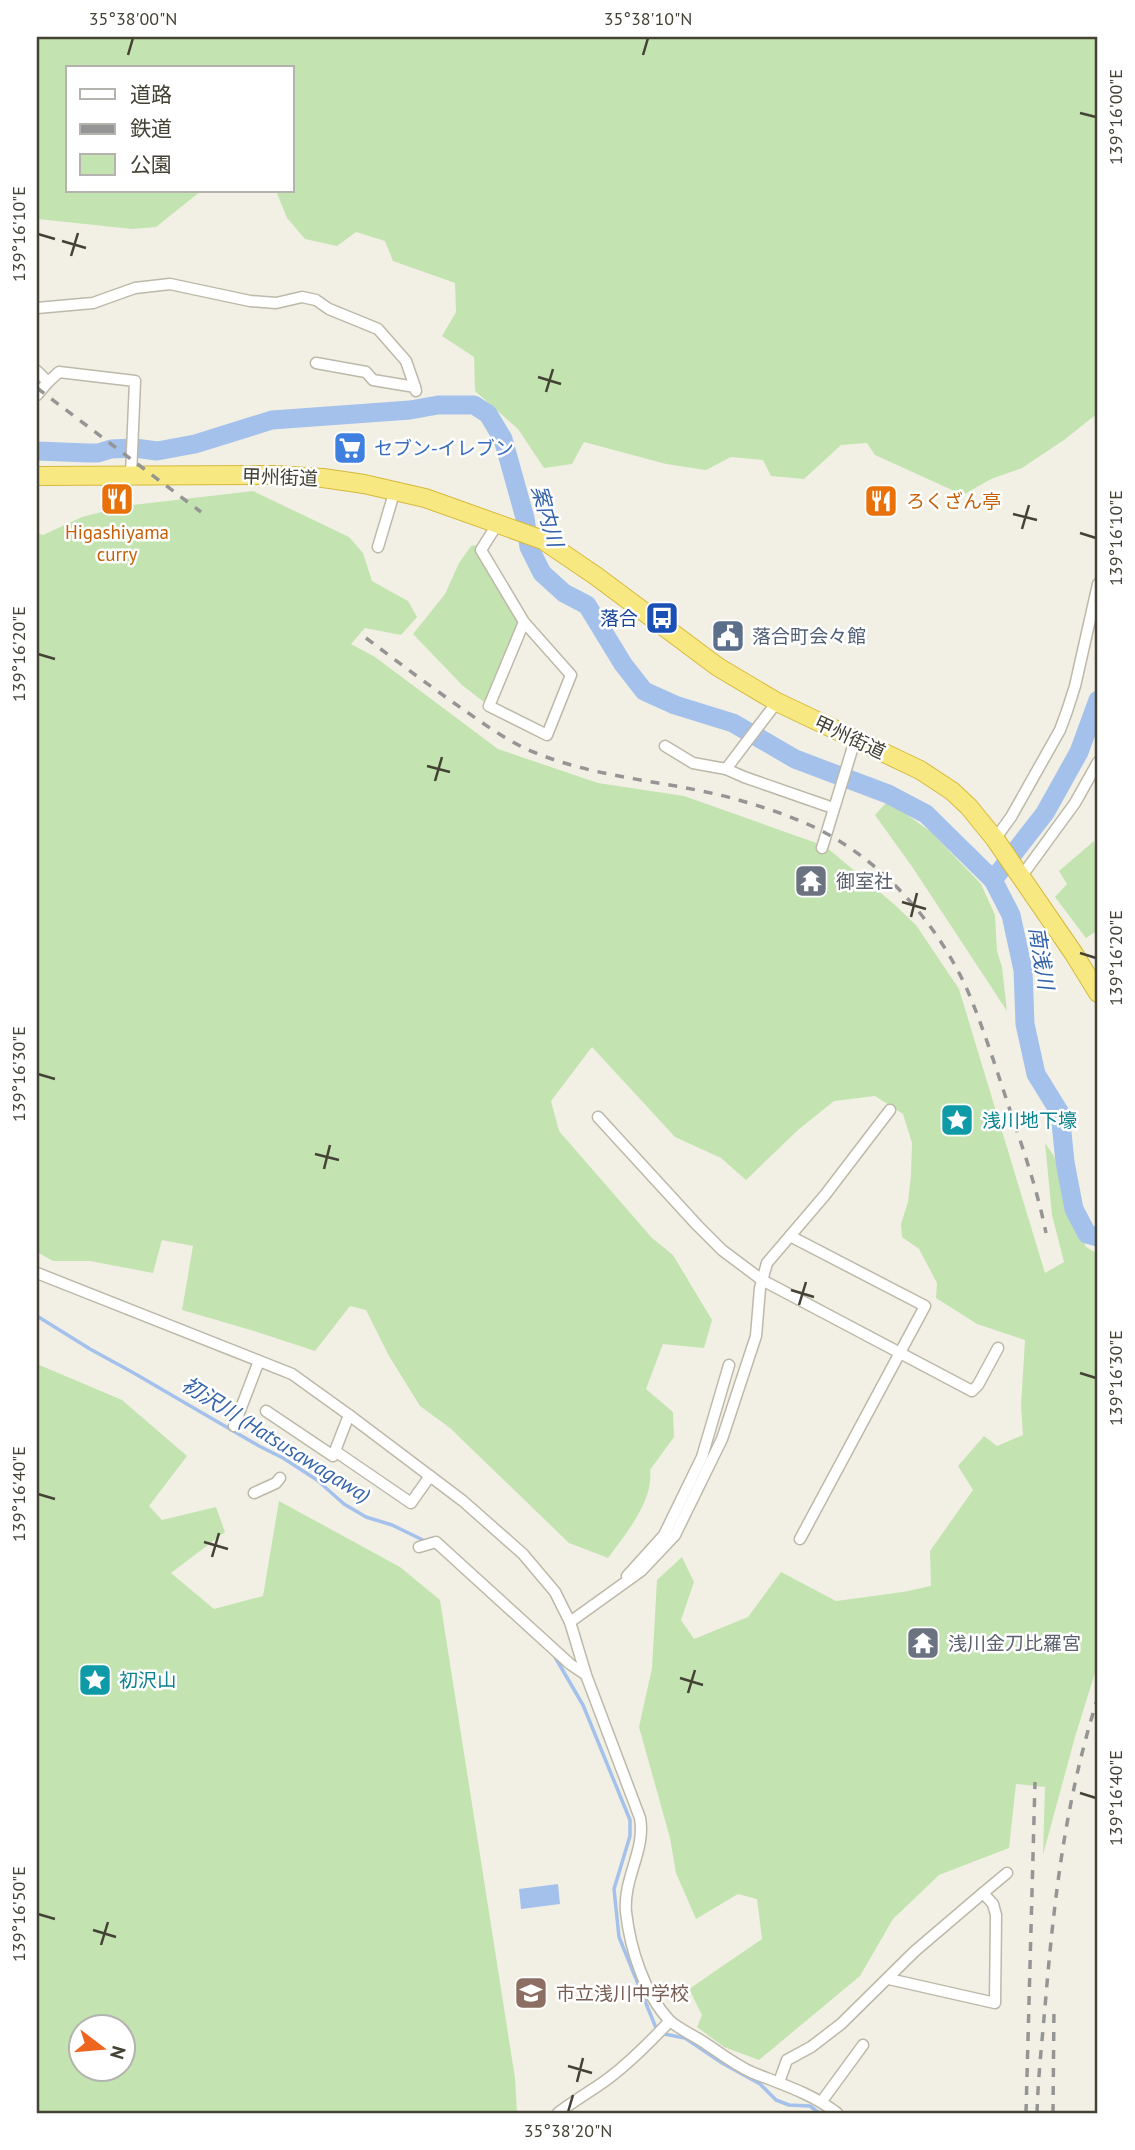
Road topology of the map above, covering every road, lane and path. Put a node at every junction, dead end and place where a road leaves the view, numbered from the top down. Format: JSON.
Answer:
{"nodes":[{"id":1,"x":37,"y":308,"type":"edge"},
{"id":2,"x":316,"y":363,"type":"dead end"},
{"id":3,"x":37,"y":371,"type":"edge"},
{"id":4,"x":48,"y":382,"type":"junction"},
{"id":5,"x":37,"y":395,"type":"edge"},
{"id":6,"x":131,"y":469,"type":"junction"},
{"id":7,"x":37,"y":476,"type":"edge"},
{"id":8,"x":395,"y":490,"type":"junction"},
{"id":9,"x":498,"y":523,"type":"junction"},
{"id":10,"x":378,"y":547,"type":"dead end"},
{"id":11,"x":1098,"y":584,"type":"edge"},
{"id":12,"x":524,"y":622,"type":"junction"},
{"id":13,"x":777,"y":702,"type":"junction"},
{"id":14,"x":855,"y":740,"type":"junction"},
{"id":15,"x":665,"y":746,"type":"dead end"},
{"id":16,"x":1098,"y":762,"type":"edge"},
{"id":17,"x":726,"y":769,"type":"junction"},
{"id":18,"x":833,"y":807,"type":"junction"},
{"id":19,"x":996,"y":842,"type":"junction"},
{"id":20,"x":822,"y":848,"type":"dead end"},
{"id":21,"x":1019,"y":875,"type":"junction"},
{"id":22,"x":1098,"y":993,"type":"edge"},
{"id":23,"x":890,"y":1110,"type":"dead end"},
{"id":24,"x":598,"y":1117,"type":"dead end"},
{"id":25,"x":790,"y":1236,"type":"junction"},
{"id":26,"x":37,"y":1273,"type":"edge"},
{"id":27,"x":762,"y":1280,"type":"junction"},
{"id":28,"x":998,"y":1348,"type":"dead end"},
{"id":29,"x":900,"y":1352,"type":"junction"},
{"id":30,"x":258,"y":1361,"type":"junction"},
{"id":31,"x":729,"y":1365,"type":"dead end"},
{"id":32,"x":266,"y":1411,"type":"dead end"},
{"id":33,"x":349,"y":1415,"type":"junction"},
{"id":34,"x":234,"y":1426,"type":"dead end"},
{"id":35,"x":335,"y":1451,"type":"junction"},
{"id":36,"x":430,"y":1476,"type":"junction"},
{"id":37,"x":280,"y":1478,"type":"dead end"},
{"id":38,"x":254,"y":1493,"type":"dead end"},
{"id":39,"x":800,"y":1539,"type":"dead end"},
{"id":40,"x":419,"y":1548,"type":"dead end"},
{"id":41,"x":621,"y":1584,"type":"junction"},
{"id":42,"x":570,"y":1622,"type":"junction"},
{"id":43,"x":586,"y":1675,"type":"junction"},
{"id":44,"x":1007,"y":1873,"type":"dead end"},
{"id":45,"x":984,"y":1894,"type":"junction"},
{"id":46,"x":889,"y":1979,"type":"junction"},
{"id":47,"x":669,"y":2023,"type":"junction"},
{"id":48,"x":863,"y":2045,"type":"dead end"},
{"id":49,"x":779,"y":2082,"type":"junction"},
{"id":50,"x":822,"y":2101,"type":"junction"},
{"id":51,"x":561,"y":2111,"type":"edge"},
{"id":52,"x":579,"y":2113,"type":"edge"},
{"id":53,"x":837,"y":2113,"type":"edge"}],
"edges":[{"from":1,"to":2,"type":"street"},
{"from":3,"to":4,"type":"street"},
{"from":4,"to":5,"type":"street"},
{"from":4,"to":6,"type":"street"},
{"from":6,"to":7,"type":"highway","name":"甲州街道"},
{"from":6,"to":8,"type":"highway","name":"甲州街道"},
{"from":8,"to":9,"type":"highway","name":"甲州街道"},
{"from":8,"to":10,"type":"street"},
{"from":9,"to":12,"type":"street"},
{"from":9,"to":13,"type":"highway","name":"甲州街道"},
{"from":11,"to":19,"type":"street"},
{"from":12,"to":12,"type":"street"},
{"from":13,"to":14,"type":"highway","name":"甲州街道"},
{"from":13,"to":17,"type":"street"},
{"from":14,"to":18,"type":"street"},
{"from":14,"to":19,"type":"highway","name":"甲州街道"},
{"from":15,"to":17,"type":"street"},
{"from":16,"to":21,"type":"street"},
{"from":17,"to":18,"type":"street"},
{"from":18,"to":20,"type":"street"},
{"from":19,"to":21,"type":"highway","name":"甲州街道"},
{"from":21,"to":22,"type":"highway","name":"甲州街道"},
{"from":23,"to":25,"type":"street"},
{"from":24,"to":27,"type":"street"},
{"from":25,"to":27,"type":"street"},
{"from":25,"to":29,"type":"street"},
{"from":26,"to":30,"type":"street"},
{"from":27,"to":29,"type":"street"},
{"from":27,"to":41,"type":"street"},
{"from":28,"to":29,"type":"street"},
{"from":29,"to":39,"type":"street"},
{"from":30,"to":33,"type":"street"},
{"from":30,"to":34,"type":"street"},
{"from":31,"to":41,"type":"street"},
{"from":32,"to":35,"type":"street"},
{"from":33,"to":35,"type":"street"},
{"from":33,"to":36,"type":"street"},
{"from":35,"to":36,"type":"street"},
{"from":36,"to":42,"type":"street"},
{"from":37,"to":38,"type":"street"},
{"from":40,"to":43,"type":"street"},
{"from":41,"to":42,"type":"street"},
{"from":42,"to":43,"type":"street"},
{"from":43,"to":47,"type":"street"},
{"from":44,"to":45,"type":"street"},
{"from":45,"to":46,"type":"street"},
{"from":45,"to":46,"type":"street"},
{"from":46,"to":49,"type":"street"},
{"from":47,"to":49,"type":"street"},
{"from":47,"to":51,"type":"street"},
{"from":48,"to":50,"type":"street"},
{"from":49,"to":50,"type":"street"},
{"from":50,"to":53,"type":"street"},
{"from":51,"to":52,"type":"street"}]}
